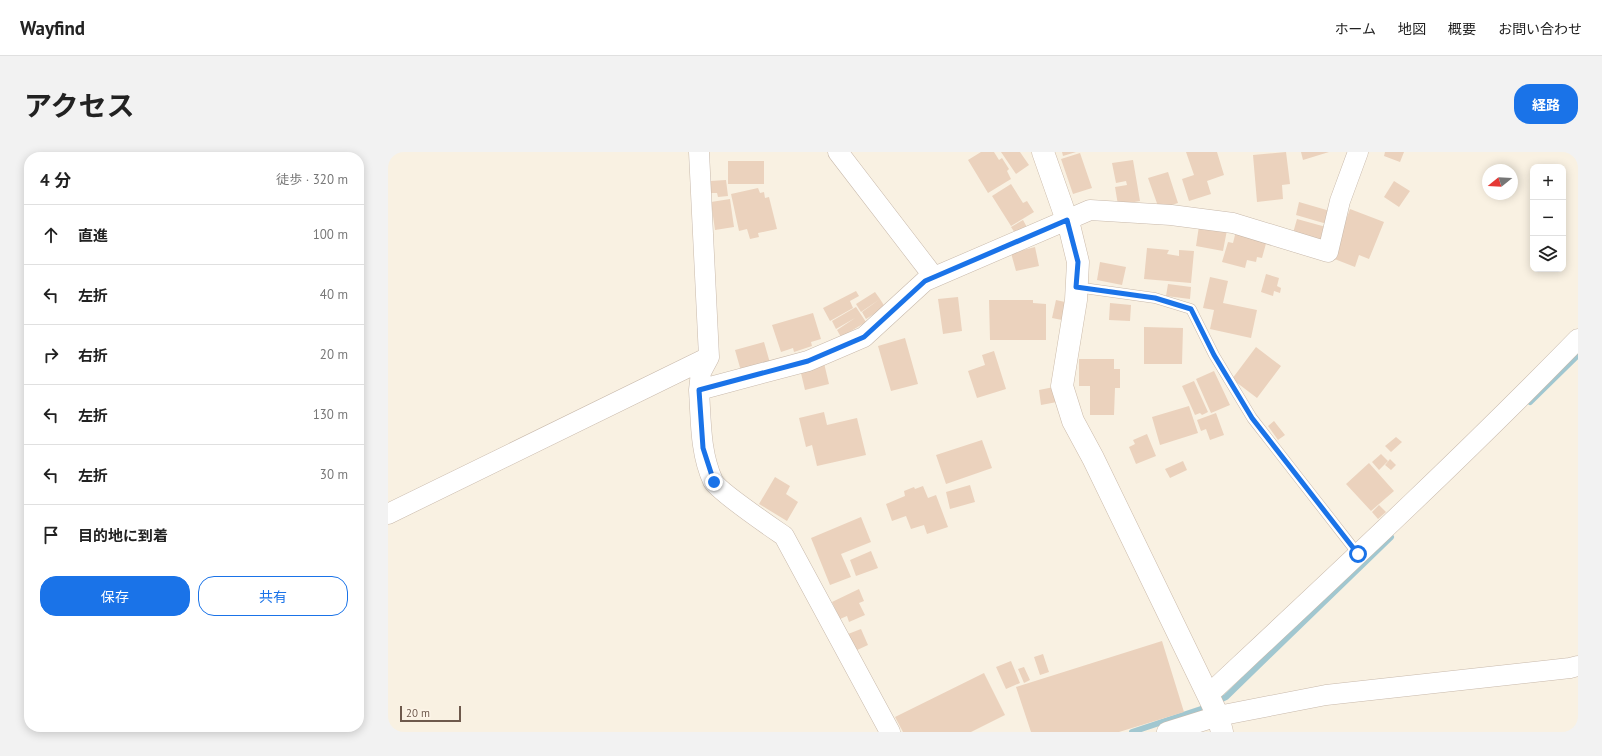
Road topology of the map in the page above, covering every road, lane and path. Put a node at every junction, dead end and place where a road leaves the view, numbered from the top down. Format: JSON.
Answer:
{"nodes":[{"id":1,"x":699,"y":152,"type":"edge"},
{"id":2,"x":838,"y":152,"type":"edge"},
{"id":3,"x":1044,"y":152,"type":"edge"},
{"id":4,"x":1358,"y":152,"type":"edge"},
{"id":5,"x":1067,"y":220,"type":"junction"},
{"id":6,"x":934,"y":277,"type":"junction"},
{"id":7,"x":1076,"y":287,"type":"junction"},
{"id":8,"x":1578,"y":339,"type":"edge"},
{"id":9,"x":708,"y":357,"type":"junction"},
{"id":10,"x":699,"y":390,"type":"junction"},
{"id":11,"x":388,"y":514,"type":"edge"},
{"id":12,"x":1358,"y":554,"type":"junction"},
{"id":13,"x":1578,"y":666,"type":"edge"},
{"id":14,"x":1214,"y":711,"type":"edge"},
{"id":15,"x":890,"y":732,"type":"edge"},
{"id":16,"x":1167,"y":732,"type":"edge"}],
"edges":[{"from":1,"to":9,"type":"street"},
{"from":2,"to":6,"type":"street"},
{"from":3,"to":5,"type":"street"},
{"from":4,"to":5,"type":"street"},
{"from":5,"to":6,"type":"street"},
{"from":5,"to":7,"type":"street"},
{"from":6,"to":10,"type":"street"},
{"from":7,"to":12,"type":"lane"},
{"from":7,"to":14,"type":"street"},
{"from":8,"to":12,"type":"street"},
{"from":9,"to":10,"type":"street"},
{"from":9,"to":11,"type":"street"},
{"from":10,"to":15,"type":"street"},
{"from":12,"to":14,"type":"street"},
{"from":13,"to":14,"type":"street"},
{"from":14,"to":16,"type":"street"}]}
